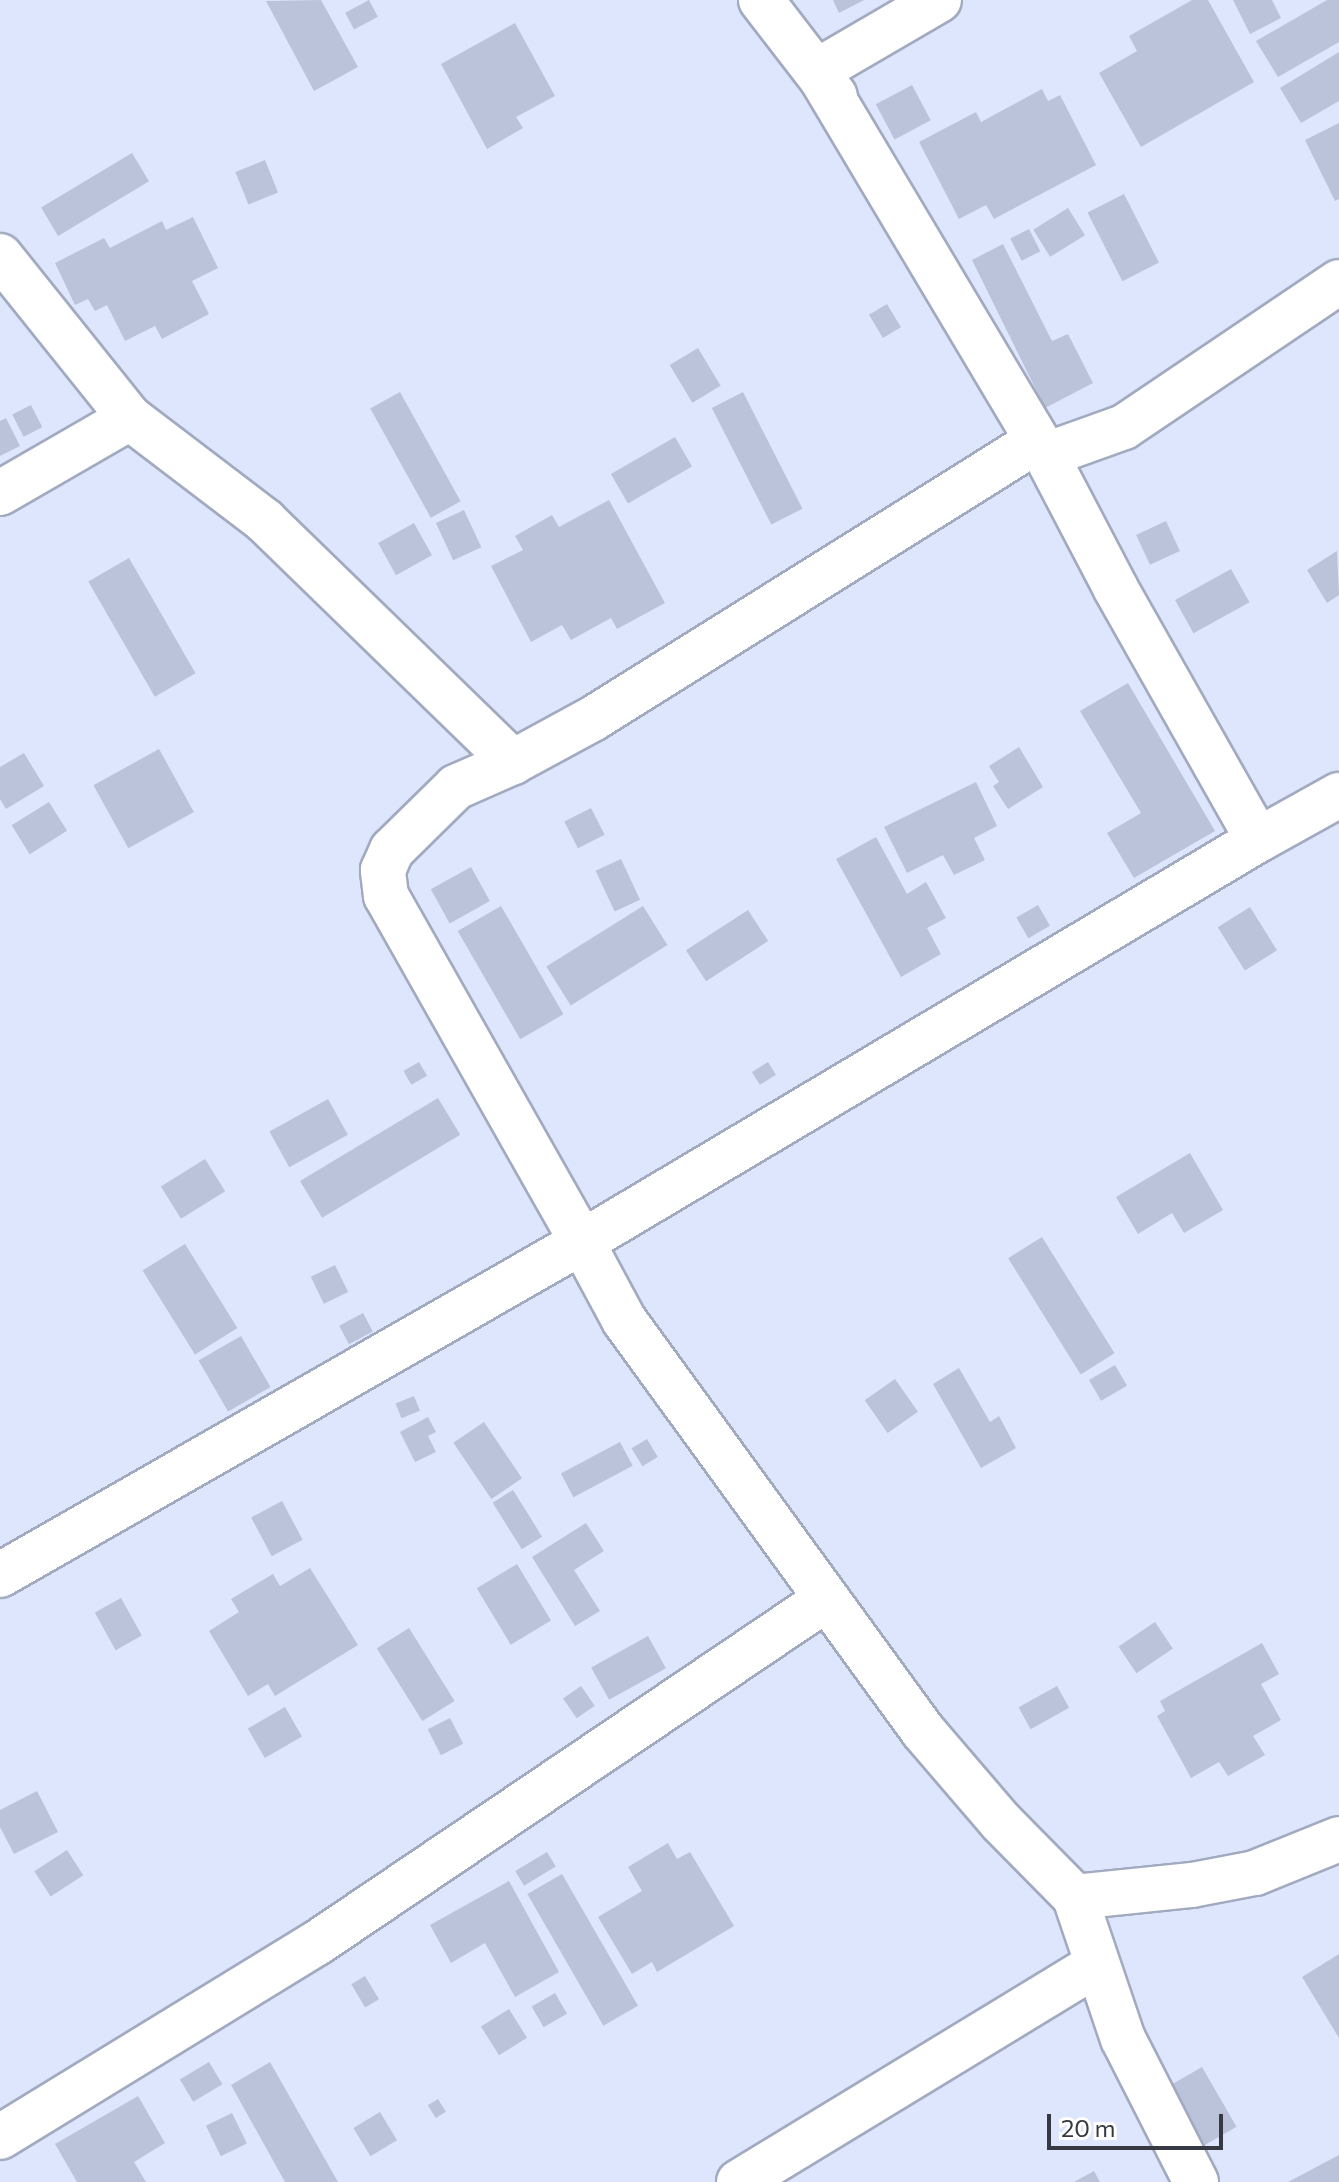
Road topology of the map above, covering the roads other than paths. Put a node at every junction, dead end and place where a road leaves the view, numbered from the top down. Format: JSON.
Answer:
{"nodes":[{"id":1,"x":761,"y":0,"type":"edge"},
{"id":2,"x":939,"y":0,"type":"edge"},
{"id":3,"x":817,"y":71,"type":"junction"},
{"id":4,"x":0,"y":256,"type":"edge"},
{"id":5,"x":1339,"y":282,"type":"edge"},
{"id":6,"x":130,"y":418,"type":"junction"},
{"id":7,"x":1039,"y":449,"type":"junction"},
{"id":8,"x":0,"y":493,"type":"edge"},
{"id":9,"x":513,"y":762,"type":"junction"},
{"id":10,"x":1339,"y":795,"type":"edge"},
{"id":11,"x":1258,"y":840,"type":"junction"},
{"id":12,"x":582,"y":1242,"type":"junction"},
{"id":13,"x":0,"y":1575,"type":"edge"},
{"id":14,"x":825,"y":1600,"type":"junction"},
{"id":15,"x":1339,"y":1839,"type":"edge"},
{"id":16,"x":1075,"y":1897,"type":"junction"},
{"id":17,"x":1097,"y":1964,"type":"junction"},
{"id":18,"x":0,"y":2137,"type":"edge"},
{"id":19,"x":739,"y":2182,"type":"edge"},
{"id":20,"x":1196,"y":2182,"type":"edge"}],
"edges":[{"from":1,"to":3,"type":"street"},
{"from":2,"to":3,"type":"street"},
{"from":3,"to":7,"type":"street"},
{"from":4,"to":6,"type":"street"},
{"from":5,"to":7,"type":"street"},
{"from":6,"to":8,"type":"street"},
{"from":6,"to":9,"type":"street"},
{"from":7,"to":9,"type":"street"},
{"from":7,"to":11,"type":"street"},
{"from":9,"to":12,"type":"street"},
{"from":10,"to":11,"type":"street"},
{"from":11,"to":12,"type":"street"},
{"from":12,"to":13,"type":"street"},
{"from":12,"to":14,"type":"street"},
{"from":14,"to":16,"type":"street"},
{"from":14,"to":18,"type":"street"},
{"from":15,"to":16,"type":"street"},
{"from":16,"to":17,"type":"street"},
{"from":17,"to":19,"type":"street"},
{"from":17,"to":20,"type":"street"}]}
